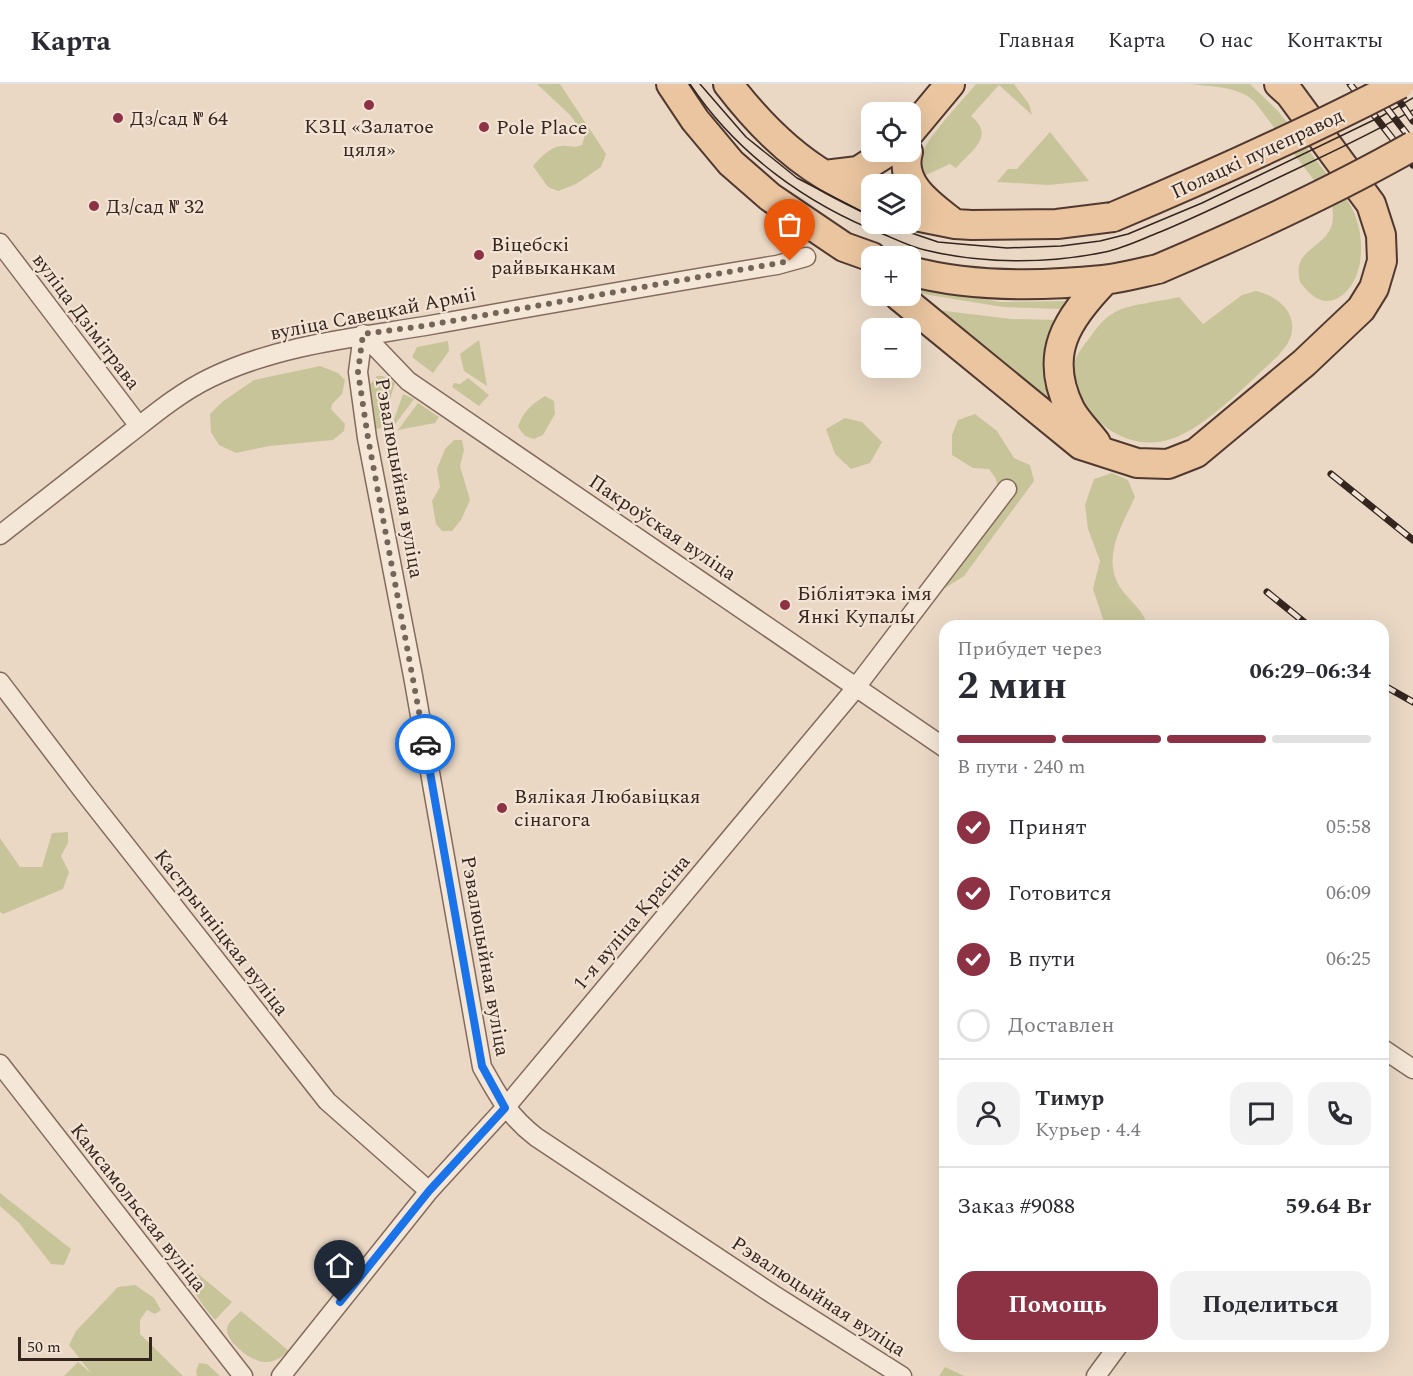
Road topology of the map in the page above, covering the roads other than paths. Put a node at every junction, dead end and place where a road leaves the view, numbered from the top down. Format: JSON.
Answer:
{"nodes":[{"id":1,"x":671,"y":84,"type":"edge"},
{"id":2,"x":728,"y":84,"type":"edge"},
{"id":3,"x":950,"y":84,"type":"edge"},
{"id":4,"x":1279,"y":84,"type":"edge"},
{"id":5,"x":1400,"y":84,"type":"edge"},
{"id":6,"x":921,"y":124,"type":"edge"},
{"id":7,"x":1413,"y":146,"type":"edge"},
{"id":8,"x":872,"y":162,"type":"edge"},
{"id":9,"x":906,"y":162,"type":"edge"},
{"id":10,"x":825,"y":175,"type":"junction"},
{"id":11,"x":861,"y":194,"type":"edge"},
{"id":12,"x":921,"y":217,"type":"edge"},
{"id":13,"x":964,"y":224,"type":"junction"},
{"id":14,"x":833,"y":240,"type":"junction"},
{"id":15,"x":0,"y":243,"type":"edge"},
{"id":16,"x":861,"y":252,"type":"edge"},
{"id":17,"x":806,"y":257,"type":"dead end"},
{"id":18,"x":861,"y":263,"type":"edge"},
{"id":19,"x":921,"y":273,"type":"edge"},
{"id":20,"x":1105,"y":280,"type":"junction"},
{"id":21,"x":911,"y":306,"type":"edge"},
{"id":22,"x":363,"y":334,"type":"junction"},
{"id":23,"x":139,"y":426,"type":"junction"},
{"id":24,"x":1104,"y":454,"type":"junction"},
{"id":25,"x":1007,"y":489,"type":"dead end"},
{"id":26,"x":0,"y":535,"type":"edge"},
{"id":27,"x":0,"y":682,"type":"edge"},
{"id":28,"x":856,"y":688,"type":"junction"},
{"id":29,"x":939,"y":744,"type":"edge"},
{"id":30,"x":1389,"y":1053,"type":"edge"},
{"id":31,"x":0,"y":1064,"type":"edge"},
{"id":32,"x":1413,"y":1069,"type":"edge"},
{"id":33,"x":505,"y":1108,"type":"junction"},
{"id":34,"x":429,"y":1191,"type":"junction"},
{"id":35,"x":1114,"y":1352,"type":"edge"},
{"id":36,"x":243,"y":1376,"type":"edge"},
{"id":37,"x":281,"y":1376,"type":"edge"},
{"id":38,"x":903,"y":1376,"type":"edge"},
{"id":39,"x":1096,"y":1376,"type":"edge"}],
"edges":[{"from":1,"to":14,"type":"main road"},
{"from":2,"to":10,"type":"main road"},
{"from":3,"to":6,"type":"main road"},
{"from":4,"to":24,"type":"main road"},
{"from":5,"to":13,"type":"main road","name":"Полацкі пуцеправод","bridge":true},
{"from":7,"to":20,"type":"main road","bridge":true},
{"from":8,"to":10,"type":"main road"},
{"from":9,"to":13,"type":"main road"},
{"from":10,"to":11,"type":"main road"},
{"from":12,"to":13,"type":"main road","name":"Полацкі пуцеправод"},
{"from":14,"to":16,"type":"main road"},
{"from":14,"to":18,"type":"main road"},
{"from":15,"to":23,"type":"street","name":"вуліца Дзімітрава"},
{"from":17,"to":22,"type":"street","name":"вуліца Савецкай Арміі"},
{"from":19,"to":20,"type":"main road"},
{"from":20,"to":24,"type":"main road"},
{"from":21,"to":24,"type":"main road"},
{"from":22,"to":23,"type":"street","name":"вуліца Савецкай Арміі"},
{"from":22,"to":28,"type":"street","name":"Пакроўская вуліца"},
{"from":22,"to":33,"type":"street","name":"Рэвалюцыйная вуліца"},
{"from":23,"to":26,"type":"street","name":"вуліца Савецкай Арміі"},
{"from":25,"to":28,"type":"street","name":"1-я вуліца Красіна"},
{"from":27,"to":34,"type":"street","name":"Кастрычніцкая вуліца"},
{"from":28,"to":29,"type":"street","name":"Пакроўская вуліца"},
{"from":28,"to":33,"type":"street","name":"1-я вуліца Красіна"},
{"from":30,"to":32,"type":"street"},
{"from":31,"to":36,"type":"street","name":"Камсамольская вуліца"},
{"from":33,"to":34,"type":"street","name":"1-я вуліца Красіна"},
{"from":33,"to":38,"type":"street","name":"Рэвалюцыйная вуліца"},
{"from":34,"to":37,"type":"street","name":"1-я вуліца Красіна"},
{"from":35,"to":39,"type":"street"}]}
